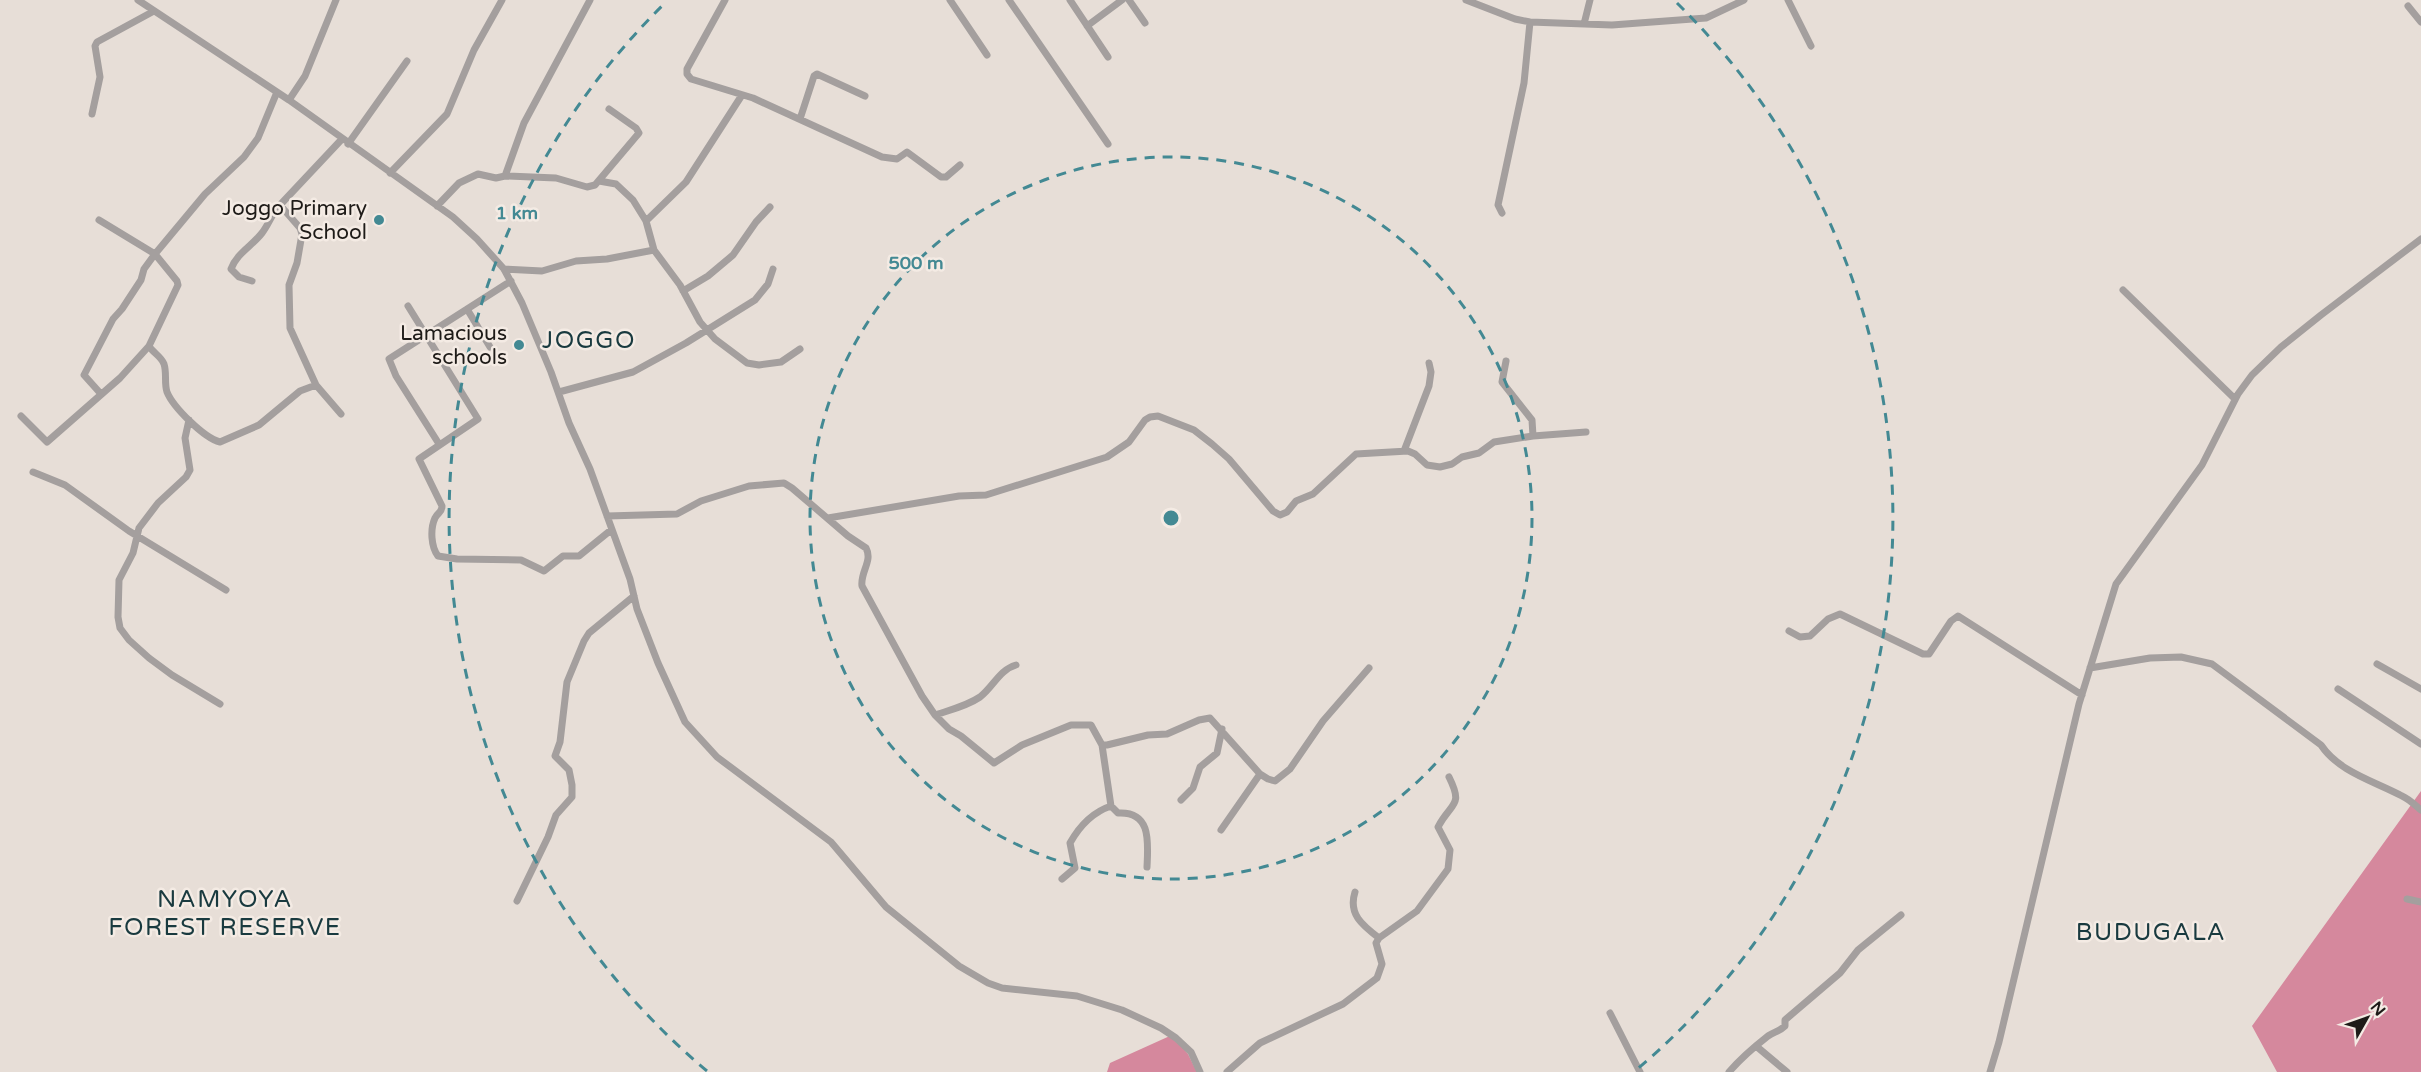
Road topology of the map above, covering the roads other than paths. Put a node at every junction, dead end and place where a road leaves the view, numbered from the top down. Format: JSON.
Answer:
{"nodes":[{"id":1,"x":138,"y":0,"type":"edge"},
{"id":2,"x":336,"y":0,"type":"edge"},
{"id":3,"x":502,"y":0,"type":"edge"},
{"id":4,"x":590,"y":0,"type":"edge"},
{"id":5,"x":725,"y":0,"type":"edge"},
{"id":6,"x":950,"y":0,"type":"edge"},
{"id":7,"x":1010,"y":0,"type":"edge"},
{"id":8,"x":1070,"y":0,"type":"edge"},
{"id":9,"x":1122,"y":0,"type":"edge"},
{"id":10,"x":1129,"y":0,"type":"edge"},
{"id":11,"x":1466,"y":0,"type":"edge"},
{"id":12,"x":1590,"y":0,"type":"edge"},
{"id":13,"x":1744,"y":0,"type":"edge"},
{"id":14,"x":1788,"y":0,"type":"edge"},
{"id":15,"x":2408,"y":6,"type":"dead end"},
{"id":16,"x":154,"y":11,"type":"junction"},
{"id":17,"x":1530,"y":22,"type":"junction"},
{"id":18,"x":2421,"y":22,"type":"edge"},
{"id":19,"x":1144,"y":23,"type":"dead end"},
{"id":20,"x":1584,"y":24,"type":"junction"},
{"id":21,"x":1087,"y":26,"type":"junction"},
{"id":22,"x":1811,"y":46,"type":"dead end"},
{"id":23,"x":987,"y":55,"type":"dead end"},
{"id":24,"x":1108,"y":57,"type":"dead end"},
{"id":25,"x":407,"y":61,"type":"dead end"},
{"id":26,"x":277,"y":92,"type":"junction"},
{"id":27,"x":742,"y":95,"type":"junction"},
{"id":28,"x":865,"y":96,"type":"dead end"},
{"id":29,"x":289,"y":100,"type":"junction"},
{"id":30,"x":609,"y":109,"type":"dead end"},
{"id":31,"x":92,"y":114,"type":"dead end"},
{"id":32,"x":800,"y":119,"type":"junction"},
{"id":33,"x":345,"y":142,"type":"junction"},
{"id":34,"x":1108,"y":144,"type":"dead end"},
{"id":35,"x":960,"y":165,"type":"dead end"},
{"id":36,"x":390,"y":173,"type":"junction"},
{"id":37,"x":506,"y":176,"type":"junction"},
{"id":38,"x":599,"y":182,"type":"junction"},
{"id":39,"x":280,"y":205,"type":"junction"},
{"id":40,"x":437,"y":206,"type":"junction"},
{"id":41,"x":770,"y":207,"type":"dead end"},
{"id":42,"x":1502,"y":213,"type":"dead end"},
{"id":43,"x":99,"y":220,"type":"dead end"},
{"id":44,"x":646,"y":221,"type":"junction"},
{"id":45,"x":2421,"y":239,"type":"edge"},
{"id":46,"x":654,"y":250,"type":"junction"},
{"id":47,"x":155,"y":254,"type":"junction"},
{"id":48,"x":773,"y":268,"type":"dead end"},
{"id":49,"x":504,"y":269,"type":"junction"},
{"id":50,"x":252,"y":281,"type":"dead end"},
{"id":51,"x":511,"y":281,"type":"junction"},
{"id":52,"x":2123,"y":290,"type":"dead end"},
{"id":53,"x":683,"y":291,"type":"junction"},
{"id":54,"x":408,"y":306,"type":"dead end"},
{"id":55,"x":467,"y":309,"type":"junction"},
{"id":56,"x":706,"y":331,"type":"junction"},
{"id":57,"x":427,"y":333,"type":"junction"},
{"id":58,"x":149,"y":346,"type":"junction"},
{"id":59,"x":490,"y":347,"type":"dead end"},
{"id":60,"x":800,"y":349,"type":"dead end"},
{"id":61,"x":1506,"y":361,"type":"dead end"},
{"id":62,"x":1429,"y":363,"type":"dead end"},
{"id":63,"x":316,"y":385,"type":"junction"},
{"id":64,"x":559,"y":393,"type":"junction"},
{"id":65,"x":101,"y":394,"type":"junction"},
{"id":66,"x":2235,"y":399,"type":"junction"},
{"id":67,"x":341,"y":414,"type":"dead end"},
{"id":68,"x":21,"y":416,"type":"dead end"},
{"id":69,"x":189,"y":420,"type":"junction"},
{"id":70,"x":1586,"y":432,"type":"dead end"},
{"id":71,"x":1533,"y":436,"type":"junction"},
{"id":72,"x":439,"y":444,"type":"junction"},
{"id":73,"x":1404,"y":451,"type":"junction"},
{"id":74,"x":33,"y":472,"type":"dead end"},
{"id":75,"x":607,"y":516,"type":"junction"},
{"id":76,"x":828,"y":518,"type":"junction"},
{"id":77,"x":611,"y":530,"type":"junction"},
{"id":78,"x":136,"y":535,"type":"junction"},
{"id":79,"x":226,"y":590,"type":"dead end"},
{"id":80,"x":634,"y":596,"type":"junction"},
{"id":81,"x":1789,"y":631,"type":"dead end"},
{"id":82,"x":2377,"y":664,"type":"dead end"},
{"id":83,"x":1016,"y":665,"type":"dead end"},
{"id":84,"x":1369,"y":668,"type":"dead end"},
{"id":85,"x":2090,"y":668,"type":"junction"},
{"id":86,"x":2338,"y":689,"type":"dead end"},
{"id":87,"x":2421,"y":689,"type":"edge"},
{"id":88,"x":2082,"y":695,"type":"junction"},
{"id":89,"x":220,"y":704,"type":"dead end"},
{"id":90,"x":935,"y":715,"type":"junction"},
{"id":91,"x":1222,"y":729,"type":"junction"},
{"id":92,"x":2421,"y":744,"type":"edge"},
{"id":93,"x":1102,"y":745,"type":"junction"},
{"id":94,"x":1260,"y":774,"type":"junction"},
{"id":95,"x":1449,"y":777,"type":"dead end"},
{"id":96,"x":1180,"y":800,"type":"dead end"},
{"id":97,"x":1111,"y":806,"type":"junction"},
{"id":98,"x":2421,"y":810,"type":"edge"},
{"id":99,"x":1221,"y":830,"type":"dead end"},
{"id":100,"x":1147,"y":867,"type":"dead end"},
{"id":101,"x":1062,"y":879,"type":"dead end"},
{"id":102,"x":1355,"y":892,"type":"dead end"},
{"id":103,"x":2408,"y":899,"type":"dead end"},
{"id":104,"x":517,"y":901,"type":"dead end"},
{"id":105,"x":2421,"y":902,"type":"edge"},
{"id":106,"x":1901,"y":915,"type":"dead end"},
{"id":107,"x":1379,"y":938,"type":"junction"},
{"id":108,"x":1610,"y":1013,"type":"dead end"},
{"id":109,"x":1756,"y":1046,"type":"junction"},
{"id":110,"x":1200,"y":1072,"type":"edge"},
{"id":111,"x":1227,"y":1072,"type":"edge"},
{"id":112,"x":1640,"y":1072,"type":"edge"},
{"id":113,"x":1729,"y":1072,"type":"edge"},
{"id":114,"x":1787,"y":1072,"type":"edge"},
{"id":115,"x":1990,"y":1072,"type":"edge"}],
"edges":[{"from":1,"to":16,"type":"street"},
{"from":2,"to":29,"type":"street"},
{"from":3,"to":36,"type":"street"},
{"from":4,"to":37,"type":"street"},
{"from":5,"to":27,"type":"street"},
{"from":6,"to":23,"type":"street"},
{"from":7,"to":34,"type":"street"},
{"from":8,"to":21,"type":"street"},
{"from":9,"to":21,"type":"street"},
{"from":10,"to":19,"type":"street"},
{"from":11,"to":17,"type":"street"},
{"from":12,"to":20,"type":"street"},
{"from":13,"to":20,"type":"street"},
{"from":14,"to":22,"type":"street"},
{"from":15,"to":18,"type":"street"},
{"from":16,"to":26,"type":"street"},
{"from":16,"to":31,"type":"street"},
{"from":17,"to":20,"type":"street"},
{"from":17,"to":42,"type":"street"},
{"from":21,"to":24,"type":"street"},
{"from":25,"to":33,"type":"street"},
{"from":26,"to":29,"type":"street"},
{"from":26,"to":47,"type":"street"},
{"from":27,"to":32,"type":"street"},
{"from":27,"to":44,"type":"street"},
{"from":28,"to":32,"type":"street"},
{"from":29,"to":33,"type":"street"},
{"from":30,"to":38,"type":"street"},
{"from":32,"to":35,"type":"street"},
{"from":33,"to":36,"type":"street"},
{"from":33,"to":39,"type":"street"},
{"from":36,"to":40,"type":"street"},
{"from":37,"to":38,"type":"street"},
{"from":37,"to":40,"type":"street"},
{"from":38,"to":44,"type":"street"},
{"from":39,"to":50,"type":"street"},
{"from":39,"to":63,"type":"street"},
{"from":40,"to":49,"type":"street"},
{"from":41,"to":53,"type":"street"},
{"from":43,"to":47,"type":"street"},
{"from":44,"to":46,"type":"street"},
{"from":45,"to":66,"type":"street"},
{"from":46,"to":49,"type":"street"},
{"from":46,"to":53,"type":"street"},
{"from":47,"to":58,"type":"street"},
{"from":47,"to":65,"type":"street"},
{"from":48,"to":56,"type":"street"},
{"from":49,"to":51,"type":"street"},
{"from":51,"to":55,"type":"street"},
{"from":51,"to":64,"type":"street"},
{"from":52,"to":66,"type":"street"},
{"from":53,"to":56,"type":"street"},
{"from":54,"to":57,"type":"street"},
{"from":55,"to":57,"type":"street"},
{"from":55,"to":59,"type":"street"},
{"from":56,"to":60,"type":"street"},
{"from":56,"to":64,"type":"street"},
{"from":57,"to":72,"type":"street"},
{"from":57,"to":72,"type":"street"},
{"from":58,"to":65,"type":"street"},
{"from":58,"to":69,"type":"street"},
{"from":61,"to":71,"type":"street"},
{"from":62,"to":73,"type":"street"},
{"from":63,"to":67,"type":"street"},
{"from":63,"to":69,"type":"street"},
{"from":64,"to":75,"type":"street"},
{"from":65,"to":68,"type":"street"},
{"from":66,"to":85,"type":"street"},
{"from":69,"to":78,"type":"street"},
{"from":70,"to":71,"type":"street"},
{"from":71,"to":73,"type":"street"},
{"from":72,"to":77,"type":"street"},
{"from":73,"to":76,"type":"street"},
{"from":74,"to":78,"type":"street"},
{"from":75,"to":76,"type":"street"},
{"from":75,"to":77,"type":"street"},
{"from":76,"to":90,"type":"street"},
{"from":77,"to":80,"type":"street"},
{"from":78,"to":79,"type":"street"},
{"from":78,"to":89,"type":"street"},
{"from":80,"to":104,"type":"street"},
{"from":80,"to":110,"type":"street"},
{"from":81,"to":88,"type":"street"},
{"from":82,"to":87,"type":"street"},
{"from":83,"to":90,"type":"street"},
{"from":84,"to":94,"type":"street"},
{"from":85,"to":88,"type":"street"},
{"from":85,"to":98,"type":"street"},
{"from":86,"to":92,"type":"street"},
{"from":88,"to":115,"type":"street"},
{"from":90,"to":93,"type":"street"},
{"from":91,"to":93,"type":"street"},
{"from":91,"to":94,"type":"street"},
{"from":91,"to":96,"type":"street"},
{"from":93,"to":97,"type":"street"},
{"from":94,"to":99,"type":"street"},
{"from":95,"to":107,"type":"street"},
{"from":97,"to":100,"type":"street"},
{"from":97,"to":101,"type":"street"},
{"from":102,"to":107,"type":"street"},
{"from":103,"to":105,"type":"street"},
{"from":106,"to":109,"type":"street"},
{"from":107,"to":111,"type":"street"},
{"from":108,"to":112,"type":"street"},
{"from":109,"to":113,"type":"street"},
{"from":109,"to":114,"type":"street"}]}
